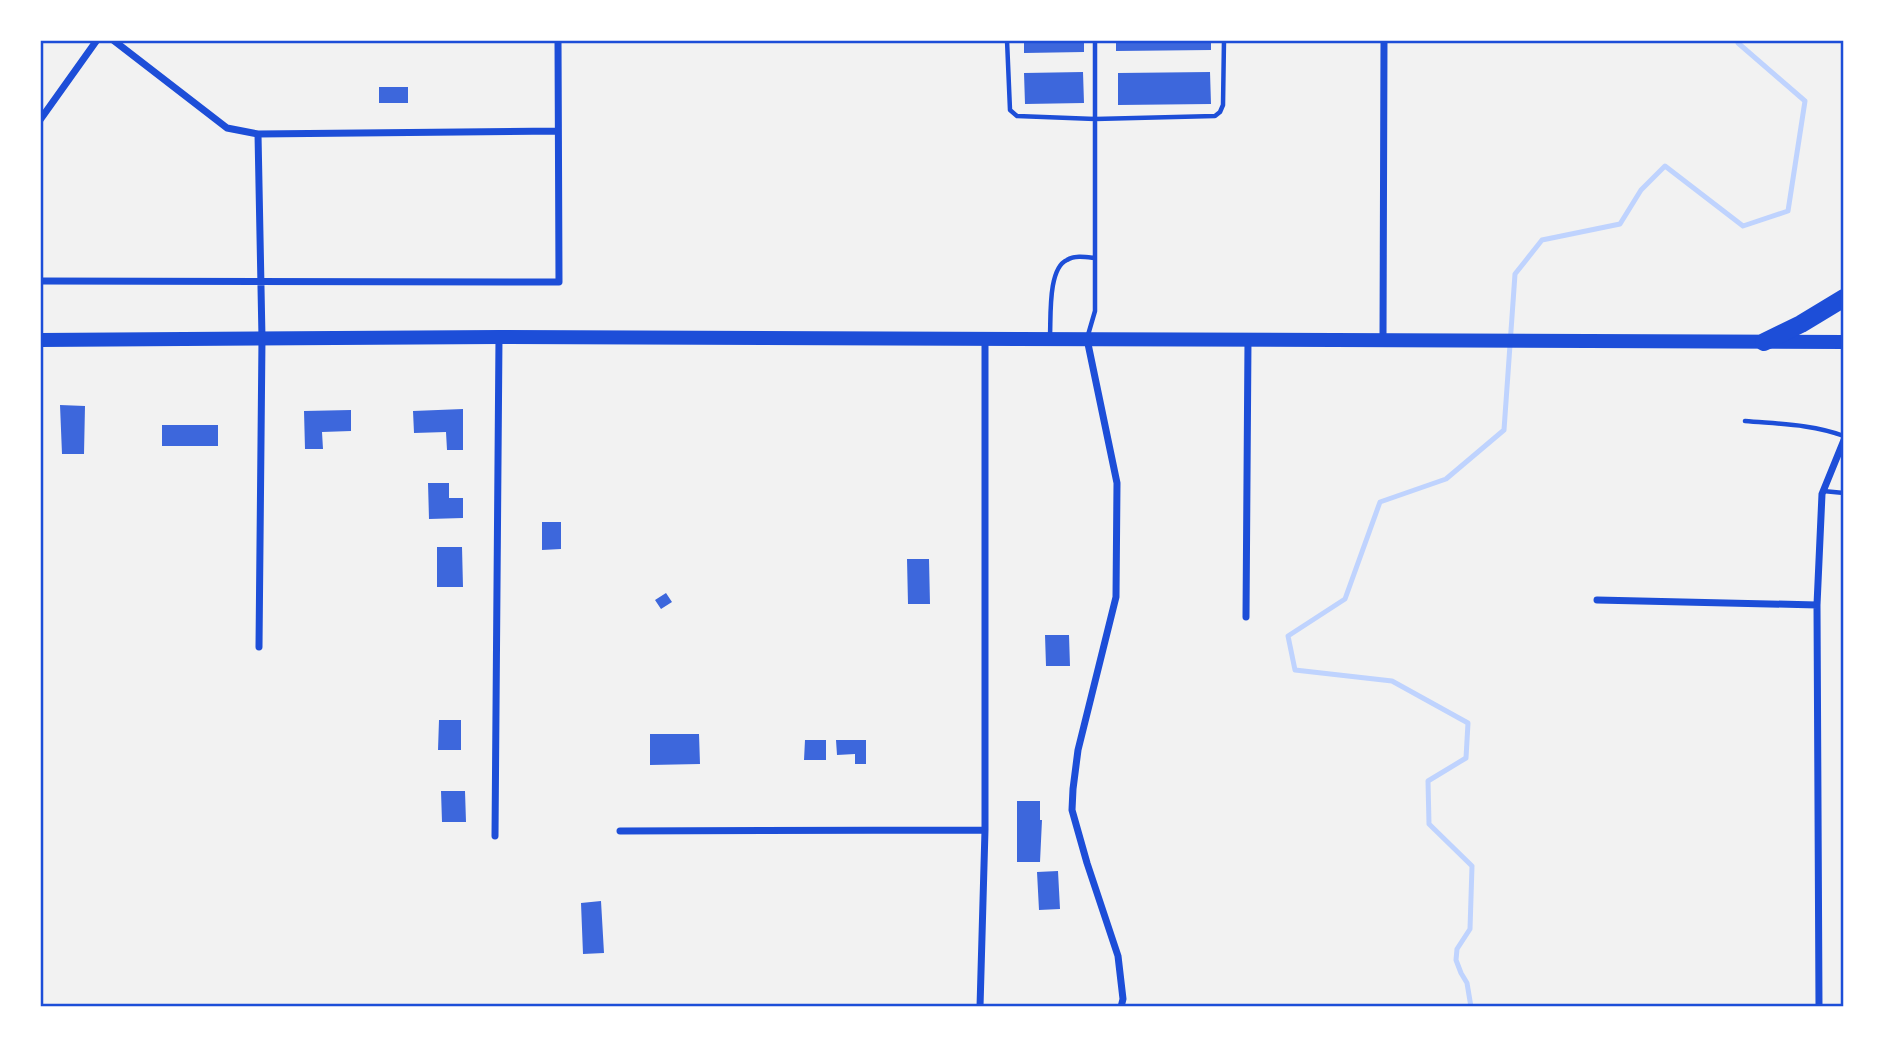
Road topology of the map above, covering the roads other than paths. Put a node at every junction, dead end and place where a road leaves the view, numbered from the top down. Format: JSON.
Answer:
{"nodes":[{"id":1,"x":97,"y":40,"type":"edge"},
{"id":2,"x":113,"y":40,"type":"edge"},
{"id":3,"x":558,"y":40,"type":"edge"},
{"id":4,"x":1007,"y":40,"type":"edge"},
{"id":5,"x":1096,"y":40,"type":"edge"},
{"id":6,"x":1224,"y":40,"type":"edge"},
{"id":7,"x":1384,"y":40,"type":"edge"},
{"id":8,"x":1095,"y":119,"type":"junction"},
{"id":9,"x":40,"y":120,"type":"edge"},
{"id":10,"x":558,"y":131,"type":"junction"},
{"id":11,"x":258,"y":134,"type":"junction"},
{"id":12,"x":1095,"y":258,"type":"junction"},
{"id":13,"x":40,"y":281,"type":"edge"},
{"id":14,"x":261,"y":282,"type":"junction"},
{"id":15,"x":1844,"y":298,"type":"edge"},
{"id":16,"x":499,"y":337,"type":"junction"},
{"id":17,"x":262,"y":338,"type":"junction"},
{"id":18,"x":985,"y":339,"type":"junction"},
{"id":19,"x":1050,"y":339,"type":"junction"},
{"id":20,"x":1087,"y":339,"type":"junction"},
{"id":21,"x":40,"y":340,"type":"edge"},
{"id":22,"x":1248,"y":340,"type":"junction"},
{"id":23,"x":1383,"y":340,"type":"junction"},
{"id":24,"x":1764,"y":342,"type":"junction"},
{"id":25,"x":1844,"y":342,"type":"edge"},
{"id":26,"x":1745,"y":421,"type":"dead end"},
{"id":27,"x":1844,"y":438,"type":"edge"},
{"id":28,"x":1823,"y":491,"type":"junction"},
{"id":29,"x":1844,"y":494,"type":"edge"},
{"id":30,"x":1597,"y":600,"type":"dead end"},
{"id":31,"x":1817,"y":606,"type":"junction"},
{"id":32,"x":1246,"y":617,"type":"dead end"},
{"id":33,"x":259,"y":647,"type":"dead end"},
{"id":34,"x":985,"y":830,"type":"junction"},
{"id":35,"x":620,"y":831,"type":"dead end"},
{"id":36,"x":495,"y":836,"type":"dead end"},
{"id":37,"x":980,"y":1007,"type":"edge"},
{"id":38,"x":1121,"y":1007,"type":"edge"},
{"id":39,"x":1819,"y":1007,"type":"edge"}],
"edges":[{"from":1,"to":9,"type":"street"},
{"from":2,"to":11,"type":"street"},
{"from":3,"to":10,"type":"street"},
{"from":4,"to":8,"type":"lane"},
{"from":5,"to":8,"type":"lane"},
{"from":6,"to":8,"type":"lane"},
{"from":7,"to":23,"type":"street"},
{"from":8,"to":12,"type":"lane"},
{"from":10,"to":11,"type":"street"},
{"from":10,"to":14,"type":"street"},
{"from":11,"to":14,"type":"street"},
{"from":12,"to":19,"type":"lane"},
{"from":12,"to":20,"type":"lane"},
{"from":13,"to":14,"type":"street"},
{"from":14,"to":17,"type":"street"},
{"from":15,"to":24,"type":"highway"},
{"from":16,"to":17,"type":"main road"},
{"from":16,"to":18,"type":"main road"},
{"from":16,"to":36,"type":"street"},
{"from":17,"to":21,"type":"main road"},
{"from":17,"to":33,"type":"street"},
{"from":18,"to":19,"type":"main road"},
{"from":18,"to":34,"type":"street"},
{"from":19,"to":20,"type":"main road"},
{"from":20,"to":22,"type":"main road"},
{"from":20,"to":38,"type":"street"},
{"from":22,"to":23,"type":"main road"},
{"from":22,"to":32,"type":"street"},
{"from":23,"to":24,"type":"main road"},
{"from":24,"to":25,"type":"main road"},
{"from":26,"to":27,"type":"lane"},
{"from":27,"to":28,"type":"street"},
{"from":28,"to":29,"type":"lane"},
{"from":28,"to":31,"type":"street"},
{"from":30,"to":31,"type":"street"},
{"from":31,"to":39,"type":"street"},
{"from":34,"to":35,"type":"street"},
{"from":34,"to":37,"type":"street"}]}
